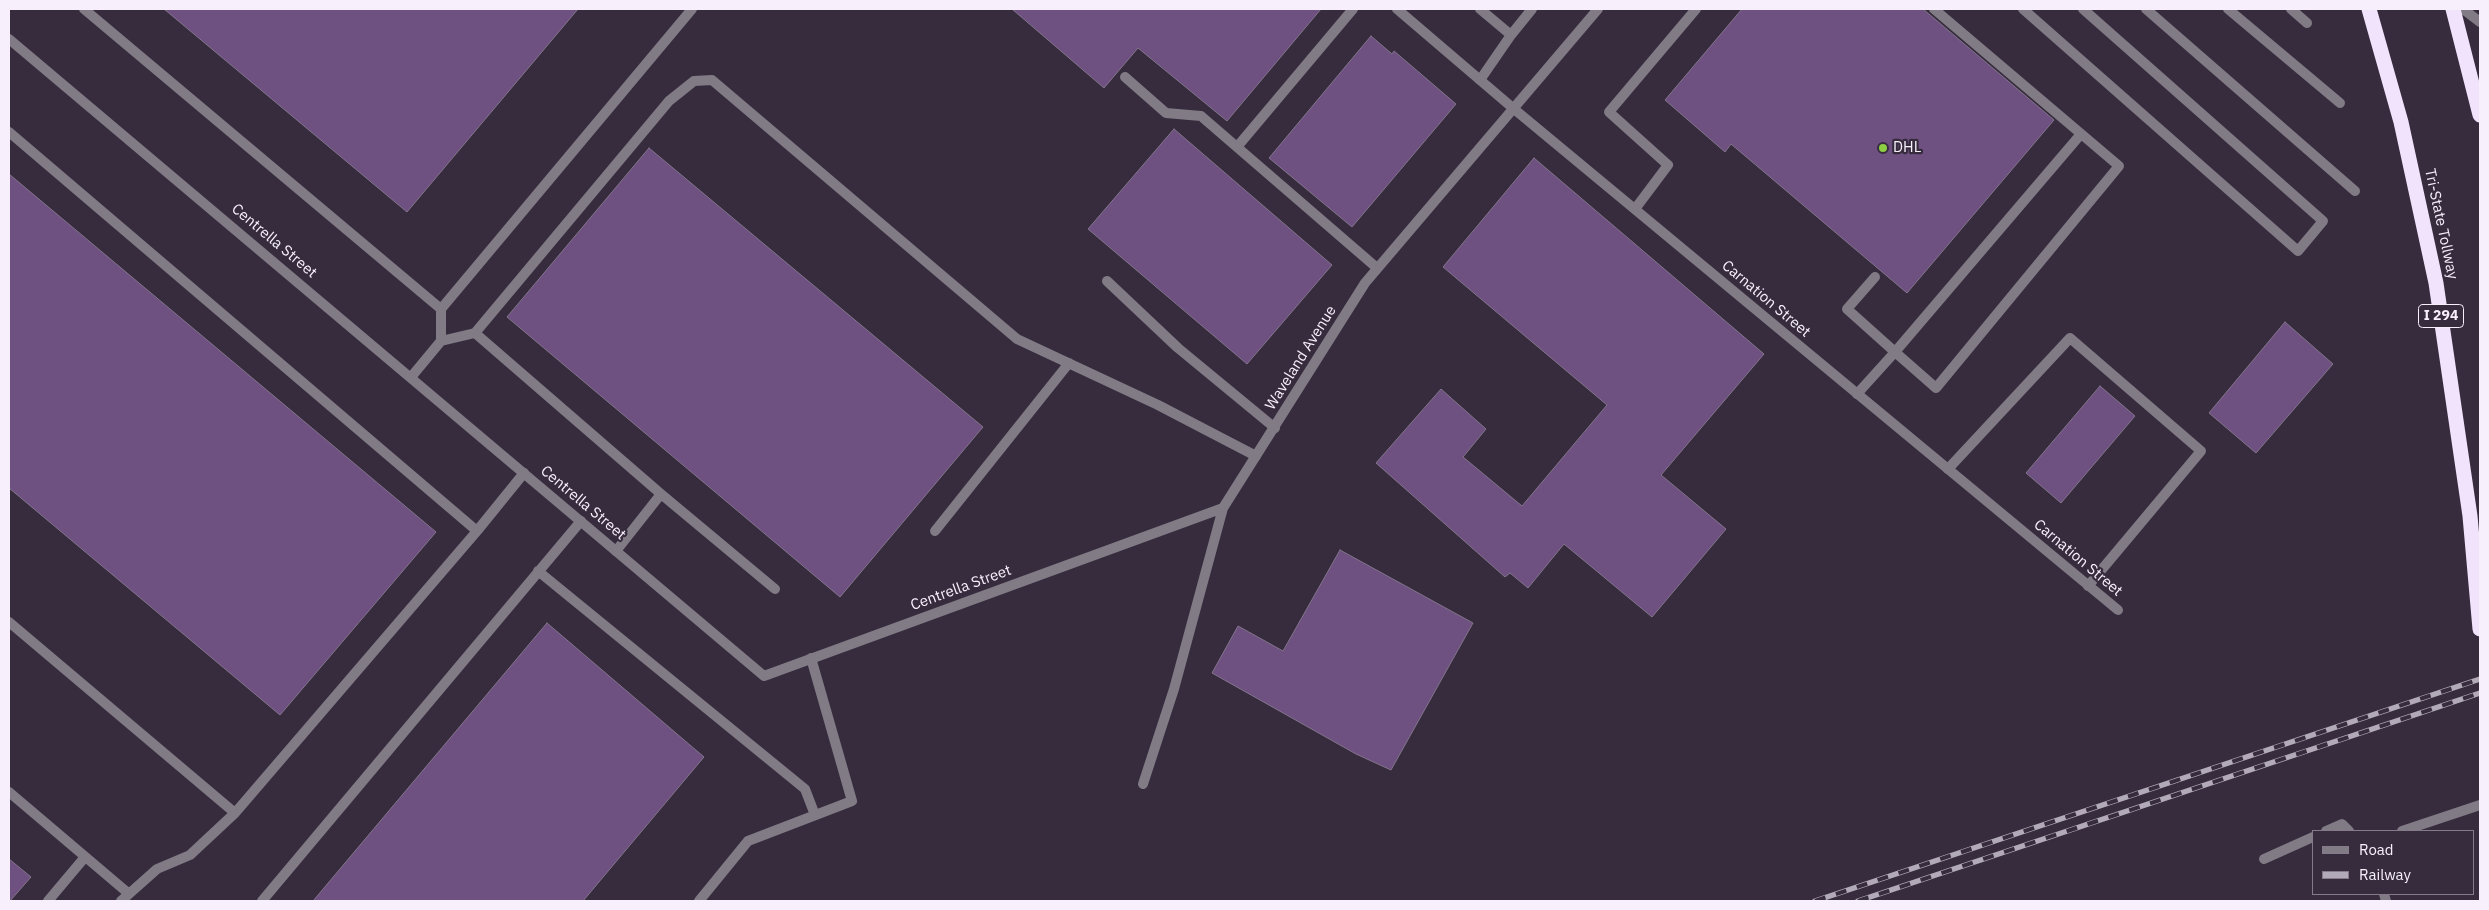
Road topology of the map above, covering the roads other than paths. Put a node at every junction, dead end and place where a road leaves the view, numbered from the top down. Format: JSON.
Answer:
{"nodes":[{"id":1,"x":84,"y":9,"type":"edge"},
{"id":2,"x":692,"y":9,"type":"edge"},
{"id":3,"x":1353,"y":9,"type":"edge"},
{"id":4,"x":1397,"y":9,"type":"edge"},
{"id":5,"x":1480,"y":9,"type":"edge"},
{"id":6,"x":1532,"y":9,"type":"edge"},
{"id":7,"x":1598,"y":9,"type":"edge"},
{"id":8,"x":1696,"y":9,"type":"edge"},
{"id":9,"x":1934,"y":9,"type":"edge"},
{"id":10,"x":2024,"y":9,"type":"edge"},
{"id":11,"x":2083,"y":9,"type":"edge"},
{"id":12,"x":2146,"y":9,"type":"edge"},
{"id":13,"x":2228,"y":9,"type":"edge"},
{"id":14,"x":2291,"y":9,"type":"edge"},
{"id":15,"x":2369,"y":9,"type":"edge"},
{"id":16,"x":2453,"y":9,"type":"edge"},
{"id":17,"x":2463,"y":9,"type":"edge"},
{"id":18,"x":2480,"y":22,"type":"edge"},
{"id":19,"x":2306,"y":23,"type":"dead end"},
{"id":20,"x":1511,"y":35,"type":"junction"},
{"id":21,"x":9,"y":39,"type":"edge"},
{"id":22,"x":1125,"y":77,"type":"dead end"},
{"id":23,"x":1480,"y":80,"type":"junction"},
{"id":24,"x":2340,"y":103,"type":"dead end"},
{"id":25,"x":1514,"y":109,"type":"junction"},
{"id":26,"x":2480,"y":115,"type":"edge"},
{"id":27,"x":9,"y":132,"type":"edge"},
{"id":28,"x":2081,"y":134,"type":"junction"},
{"id":29,"x":1237,"y":148,"type":"junction"},
{"id":30,"x":2354,"y":191,"type":"dead end"},
{"id":31,"x":1635,"y":209,"type":"junction"},
{"id":32,"x":1377,"y":268,"type":"junction"},
{"id":33,"x":1875,"y":277,"type":"dead end"},
{"id":34,"x":1107,"y":281,"type":"dead end"},
{"id":35,"x":441,"y":309,"type":"junction"},
{"id":36,"x":475,"y":333,"type":"junction"},
{"id":37,"x":441,"y":341,"type":"junction"},
{"id":38,"x":1895,"y":352,"type":"junction"},
{"id":39,"x":1069,"y":364,"type":"junction"},
{"id":40,"x":412,"y":376,"type":"junction"},
{"id":41,"x":1857,"y":394,"type":"junction"},
{"id":42,"x":1275,"y":428,"type":"junction"},
{"id":43,"x":1256,"y":456,"type":"junction"},
{"id":44,"x":1948,"y":469,"type":"junction"},
{"id":45,"x":524,"y":473,"type":"junction"},
{"id":46,"x":661,"y":494,"type":"junction"},
{"id":47,"x":1223,"y":508,"type":"junction"},
{"id":48,"x":581,"y":521,"type":"junction"},
{"id":49,"x":477,"y":531,"type":"junction"},
{"id":50,"x":935,"y":531,"type":"dead end"},
{"id":51,"x":616,"y":551,"type":"junction"},
{"id":52,"x":538,"y":571,"type":"junction"},
{"id":53,"x":2088,"y":586,"type":"junction"},
{"id":54,"x":775,"y":589,"type":"dead end"},
{"id":55,"x":2118,"y":610,"type":"dead end"},
{"id":56,"x":9,"y":622,"type":"edge"},
{"id":57,"x":2480,"y":629,"type":"edge"},
{"id":58,"x":811,"y":658,"type":"junction"},
{"id":59,"x":1143,"y":784,"type":"dead end"},
{"id":60,"x":9,"y":792,"type":"edge"},
{"id":61,"x":2480,"y":805,"type":"edge"},
{"id":62,"x":235,"y":814,"type":"junction"},
{"id":63,"x":815,"y":815,"type":"junction"},
{"id":64,"x":2328,"y":830,"type":"edge"},
{"id":65,"x":2348,"y":830,"type":"edge"},
{"id":66,"x":2405,"y":830,"type":"edge"},
{"id":67,"x":2312,"y":837,"type":"edge"},
{"id":68,"x":85,"y":857,"type":"junction"},
{"id":69,"x":2264,"y":859,"type":"dead end"},
{"id":70,"x":124,"y":897,"type":"edge"},
{"id":71,"x":48,"y":901,"type":"edge"},
{"id":72,"x":262,"y":901,"type":"edge"},
{"id":73,"x":699,"y":901,"type":"edge"}],
"edges":[{"from":1,"to":35,"type":"street"},
{"from":2,"to":35,"type":"street"},
{"from":3,"to":29,"type":"street"},
{"from":4,"to":23,"type":"street","name":"Carnation Street"},
{"from":5,"to":20,"type":"street"},
{"from":6,"to":20,"type":"street"},
{"from":7,"to":25,"type":"street","name":"Waveland Avenue"},
{"from":8,"to":31,"type":"street"},
{"from":9,"to":28,"type":"street"},
{"from":10,"to":11,"type":"street"},
{"from":12,"to":30,"type":"street"},
{"from":13,"to":24,"type":"street"},
{"from":14,"to":19,"type":"street"},
{"from":15,"to":57,"type":"highway","name":"Tri-State Tollway","number":"I 294"},
{"from":16,"to":26,"type":"highway"},
{"from":17,"to":18,"type":"street"},
{"from":20,"to":23,"type":"street"},
{"from":21,"to":40,"type":"street","name":"Centrella Street"},
{"from":22,"to":29,"type":"street"},
{"from":23,"to":25,"type":"street","name":"Carnation Street"},
{"from":25,"to":31,"type":"street","name":"Carnation Street"},
{"from":25,"to":32,"type":"street","name":"Waveland Avenue"},
{"from":27,"to":49,"type":"street"},
{"from":28,"to":38,"type":"street"},
{"from":28,"to":38,"type":"street"},
{"from":29,"to":32,"type":"street"},
{"from":31,"to":41,"type":"street","name":"Carnation Street"},
{"from":32,"to":42,"type":"street","name":"Waveland Avenue"},
{"from":33,"to":38,"type":"street"},
{"from":34,"to":42,"type":"street"},
{"from":35,"to":37,"type":"street"},
{"from":36,"to":37,"type":"street"},
{"from":36,"to":39,"type":"street"},
{"from":36,"to":46,"type":"street"},
{"from":37,"to":40,"type":"street"},
{"from":38,"to":41,"type":"street"},
{"from":39,"to":43,"type":"street"},
{"from":39,"to":50,"type":"street"},
{"from":40,"to":45,"type":"street","name":"Centrella Street"},
{"from":41,"to":44,"type":"street","name":"Carnation Street"},
{"from":42,"to":43,"type":"street","name":"Waveland Avenue"},
{"from":43,"to":47,"type":"street","name":"Waveland Avenue"},
{"from":44,"to":53,"type":"street","name":"Carnation Street"},
{"from":44,"to":53,"type":"street"},
{"from":45,"to":48,"type":"street","name":"Centrella Street"},
{"from":45,"to":49,"type":"street"},
{"from":46,"to":51,"type":"street"},
{"from":46,"to":54,"type":"street"},
{"from":47,"to":58,"type":"street","name":"Centrella Street"},
{"from":47,"to":59,"type":"street","name":"Waveland Avenue"},
{"from":48,"to":51,"type":"street","name":"Centrella Street"},
{"from":48,"to":52,"type":"street"},
{"from":49,"to":62,"type":"street"},
{"from":51,"to":58,"type":"street","name":"Centrella Street"},
{"from":52,"to":63,"type":"street"},
{"from":52,"to":72,"type":"street"},
{"from":53,"to":55,"type":"street","name":"Carnation Street"},
{"from":56,"to":62,"type":"street"},
{"from":58,"to":63,"type":"street"},
{"from":60,"to":68,"type":"street"},
{"from":61,"to":66,"type":"street"},
{"from":62,"to":70,"type":"street"},
{"from":63,"to":73,"type":"street"},
{"from":64,"to":65,"type":"street"},
{"from":67,"to":69,"type":"street"},
{"from":68,"to":70,"type":"street"},
{"from":68,"to":71,"type":"street"}]}
